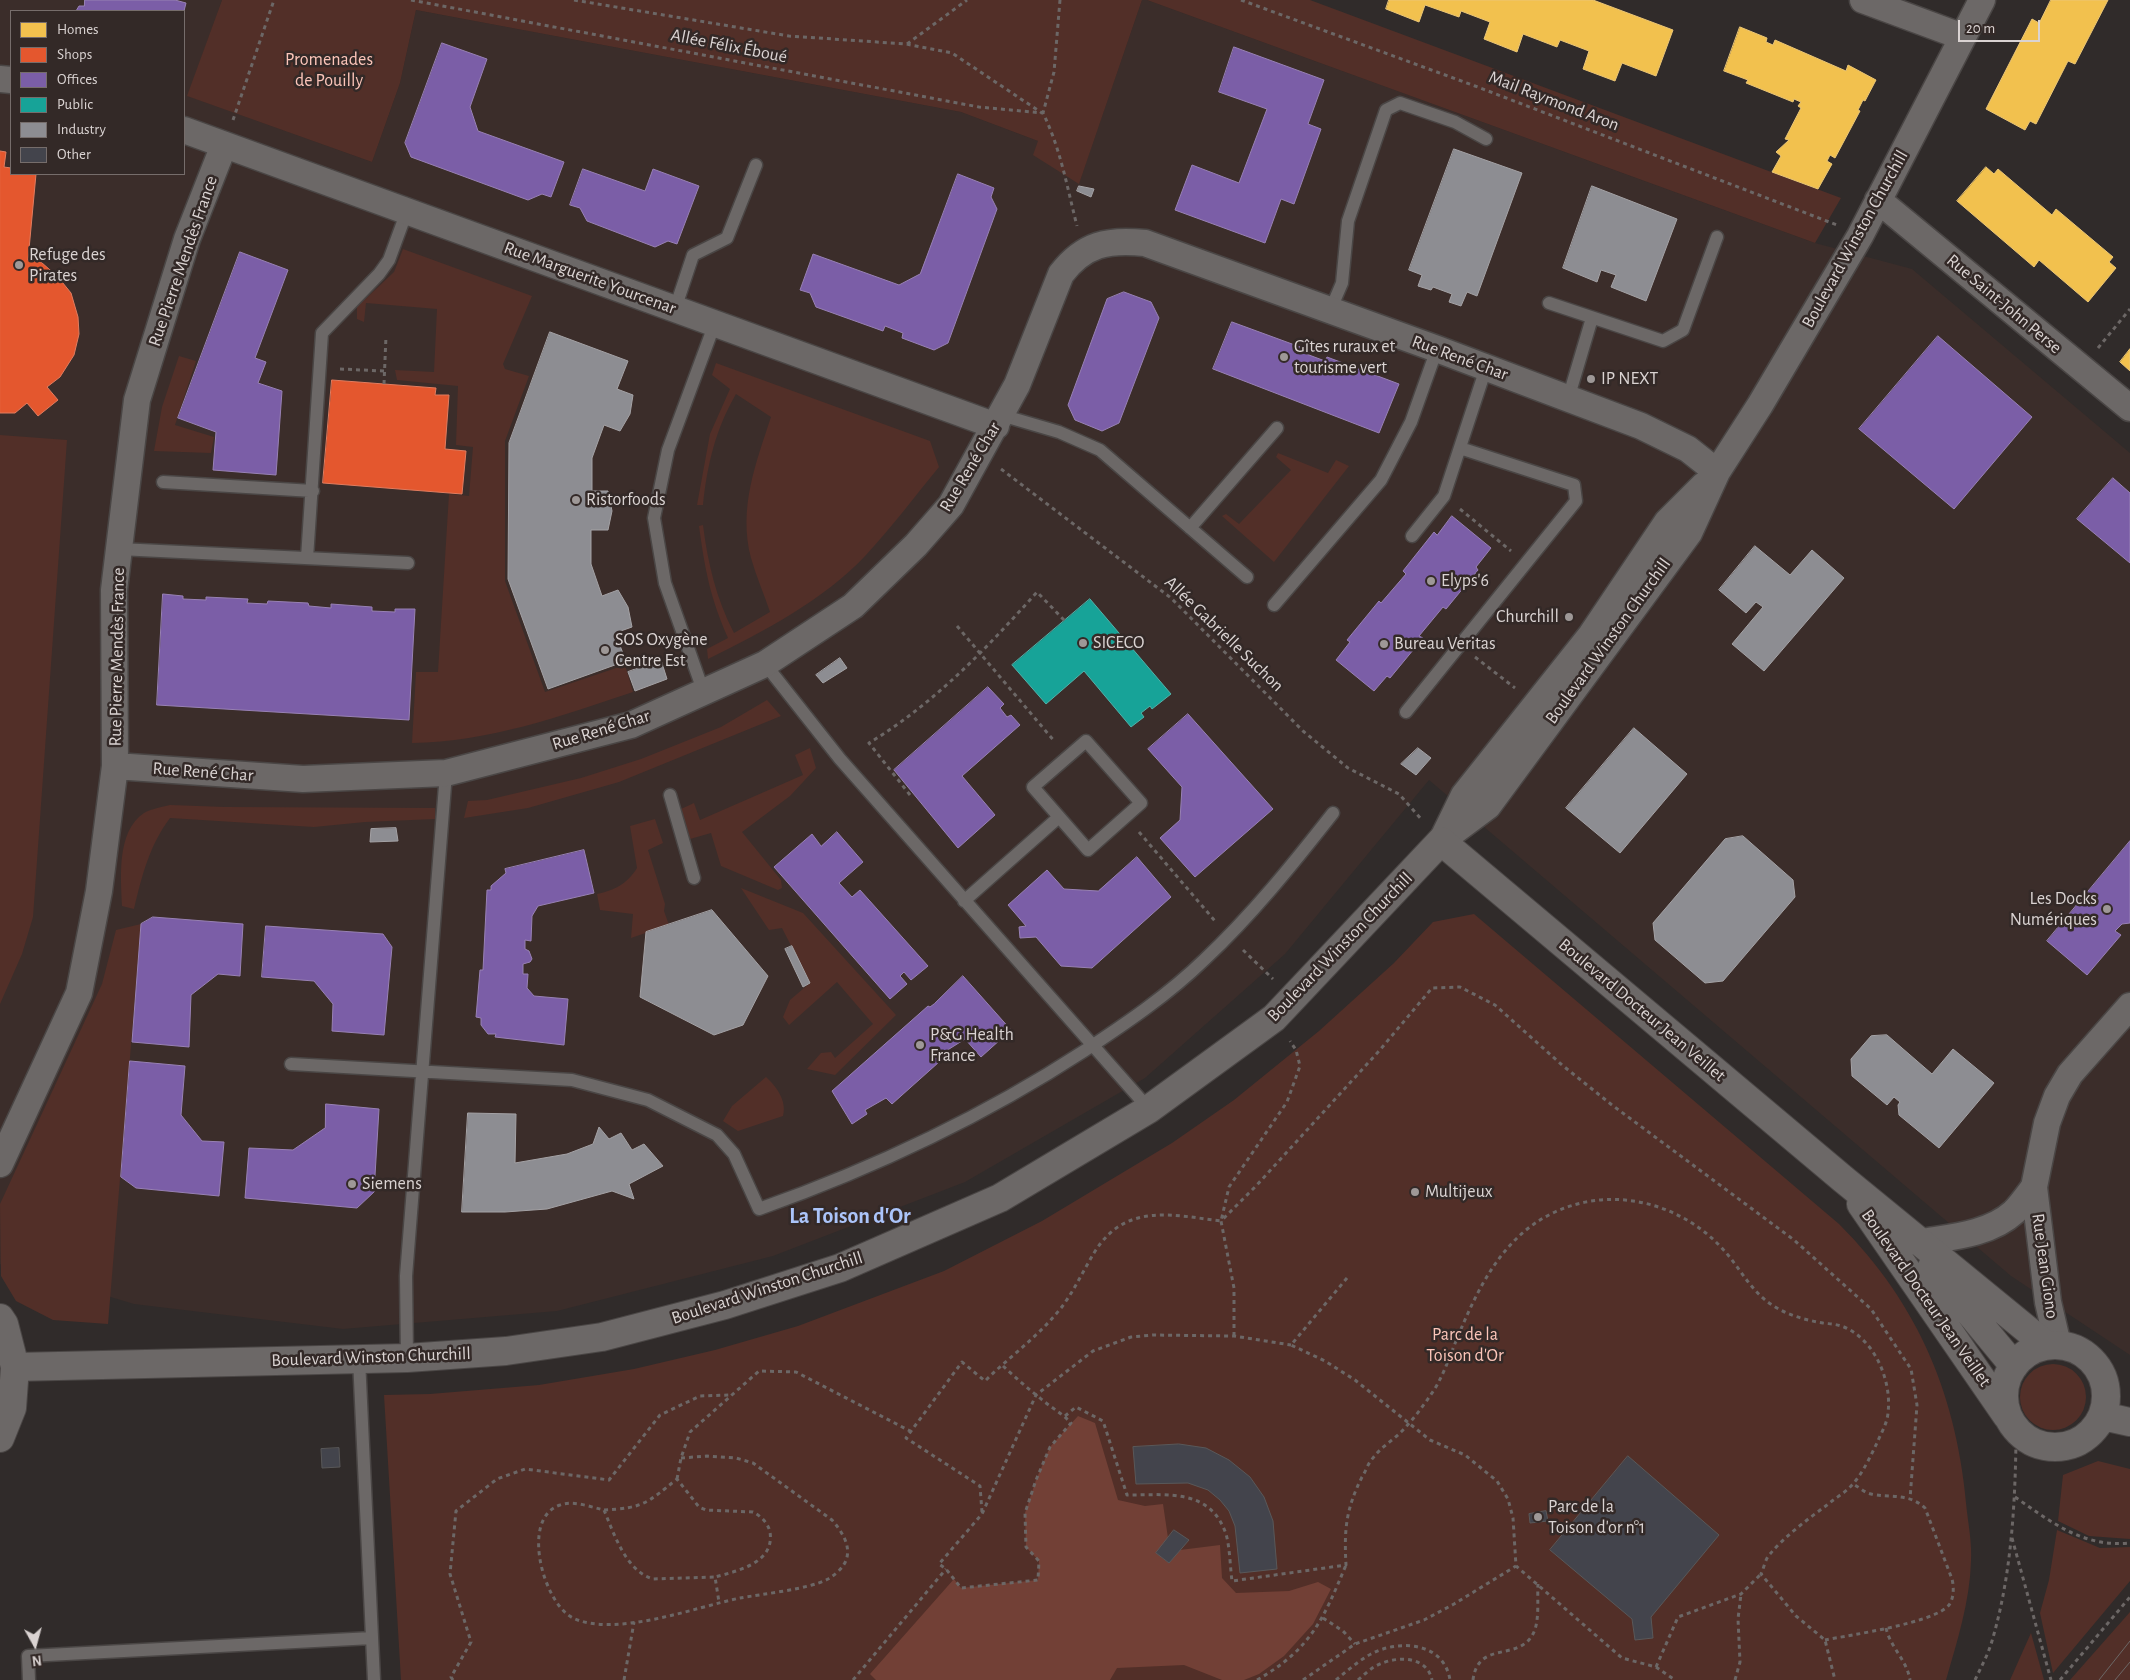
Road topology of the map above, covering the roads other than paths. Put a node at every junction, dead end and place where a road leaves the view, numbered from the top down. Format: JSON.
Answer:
{"nodes":[{"id":1,"x":1863,"y":0,"type":"edge"},
{"id":2,"x":1982,"y":0,"type":"edge"},
{"id":3,"x":1963,"y":37,"type":"junction"},
{"id":4,"x":185,"y":130,"type":"edge"},
{"id":5,"x":1486,"y":139,"type":"dead end"},
{"id":6,"x":224,"y":146,"type":"junction"},
{"id":7,"x":756,"y":166,"type":"dead end"},
{"id":8,"x":1878,"y":200,"type":"junction"},
{"id":9,"x":407,"y":212,"type":"junction"},
{"id":10,"x":1717,"y":237,"type":"dead end"},
{"id":11,"x":1549,"y":303,"type":"dead end"},
{"id":12,"x":675,"y":309,"type":"junction"},
{"id":13,"x":1330,"y":311,"type":"junction"},
{"id":14,"x":1592,"y":318,"type":"junction"},
{"id":15,"x":714,"y":323,"type":"junction"},
{"id":16,"x":1438,"y":350,"type":"junction"},
{"id":17,"x":1486,"y":368,"type":"junction"},
{"id":18,"x":1568,"y":399,"type":"junction"},
{"id":19,"x":2130,"y":408,"type":"edge"},
{"id":20,"x":998,"y":420,"type":"junction"},
{"id":21,"x":1277,"y":428,"type":"dead end"},
{"id":22,"x":1460,"y":448,"type":"junction"},
{"id":23,"x":1717,"y":472,"type":"junction"},
{"id":24,"x":163,"y":482,"type":"dead end"},
{"id":25,"x":313,"y":491,"type":"junction"},
{"id":26,"x":1190,"y":528,"type":"junction"},
{"id":27,"x":1412,"y":536,"type":"dead end"},
{"id":28,"x":119,"y":549,"type":"junction"},
{"id":29,"x":307,"y":558,"type":"junction"},
{"id":30,"x":408,"y":563,"type":"dead end"},
{"id":31,"x":1247,"y":577,"type":"dead end"},
{"id":32,"x":1274,"y":605,"type":"dead end"},
{"id":33,"x":765,"y":664,"type":"junction"},
{"id":34,"x":704,"y":692,"type":"junction"},
{"id":35,"x":1406,"y":712,"type":"dead end"},
{"id":36,"x":115,"y":766,"type":"junction"},
{"id":37,"x":446,"y":773,"type":"junction"},
{"id":38,"x":670,"y":795,"type":"dead end"},
{"id":39,"x":1333,"y":813,"type":"dead end"},
{"id":40,"x":1059,"y":817,"type":"junction"},
{"id":41,"x":1441,"y":841,"type":"junction"},
{"id":42,"x":694,"y":878,"type":"dead end"},
{"id":43,"x":964,"y":901,"type":"junction"},
{"id":44,"x":2130,"y":1006,"type":"edge"},
{"id":45,"x":1092,"y":1046,"type":"junction"},
{"id":46,"x":290,"y":1064,"type":"dead end"},
{"id":47,"x":424,"y":1073,"type":"junction"},
{"id":48,"x":1149,"y":1110,"type":"junction"},
{"id":49,"x":0,"y":1164,"type":"edge"},
{"id":50,"x":1843,"y":1179,"type":"junction"},
{"id":51,"x":2034,"y":1187,"type":"junction"},
{"id":52,"x":1890,"y":1216,"type":"junction"},
{"id":53,"x":1922,"y":1242,"type":"junction"},
{"id":54,"x":0,"y":1318,"type":"edge"},
{"id":55,"x":2052,"y":1345,"type":"junction"},
{"id":56,"x":407,"y":1358,"type":"junction"},
{"id":57,"x":359,"y":1359,"type":"junction"},
{"id":58,"x":2014,"y":1366,"type":"junction"},
{"id":59,"x":15,"y":1367,"type":"junction"},
{"id":60,"x":2103,"y":1416,"type":"junction"},
{"id":61,"x":2130,"y":1422,"type":"edge"},
{"id":62,"x":2012,"y":1424,"type":"junction"},
{"id":63,"x":0,"y":1438,"type":"edge"},
{"id":64,"x":372,"y":1638,"type":"junction"},
{"id":65,"x":30,"y":1680,"type":"edge"},
{"id":66,"x":374,"y":1680,"type":"edge"}],
"edges":[{"from":1,"to":3,"type":"street"},
{"from":2,"to":3,"type":"street","name":"Boulevard Winston Churchill"},
{"from":3,"to":8,"type":"street","name":"Boulevard Winston Churchill"},
{"from":4,"to":6,"type":"street","name":"Rue Marguerite Yourcenar"},
{"from":5,"to":13,"type":"lane"},
{"from":6,"to":9,"type":"street","name":"Rue Marguerite Yourcenar"},
{"from":6,"to":28,"type":"street","name":"Rue Pierre Mendès France"},
{"from":7,"to":12,"type":"lane"},
{"from":8,"to":19,"type":"street","name":"Rue Saint-John Perse"},
{"from":8,"to":23,"type":"street","name":"Boulevard Winston Churchill"},
{"from":9,"to":12,"type":"street","name":"Rue Marguerite Yourcenar"},
{"from":9,"to":25,"type":"lane"},
{"from":10,"to":14,"type":"lane"},
{"from":11,"to":14,"type":"lane"},
{"from":12,"to":15,"type":"street","name":"Rue Marguerite Yourcenar"},
{"from":13,"to":16,"type":"street","name":"Rue René Char"},
{"from":13,"to":20,"type":"street","name":"Rue René Char"},
{"from":14,"to":18,"type":"lane"},
{"from":15,"to":20,"type":"street","name":"Rue Marguerite Yourcenar"},
{"from":15,"to":34,"type":"lane"},
{"from":16,"to":17,"type":"street","name":"Rue René Char"},
{"from":16,"to":32,"type":"lane"},
{"from":17,"to":18,"type":"street","name":"Rue René Char"},
{"from":17,"to":22,"type":"lane"},
{"from":18,"to":23,"type":"street","name":"Rue René Char"},
{"from":20,"to":26,"type":"lane"},
{"from":20,"to":33,"type":"street","name":"Rue René Char"},
{"from":21,"to":26,"type":"lane"},
{"from":22,"to":27,"type":"lane"},
{"from":22,"to":35,"type":"lane"},
{"from":23,"to":41,"type":"street","name":"Boulevard Winston Churchill"},
{"from":23,"to":41,"type":"street","name":"Boulevard Winston Churchill"},
{"from":24,"to":25,"type":"lane"},
{"from":25,"to":29,"type":"lane"},
{"from":26,"to":31,"type":"lane"},
{"from":28,"to":29,"type":"lane"},
{"from":28,"to":36,"type":"street","name":"Rue Pierre Mendès France"},
{"from":29,"to":30,"type":"lane"},
{"from":33,"to":34,"type":"street","name":"Rue René Char"},
{"from":33,"to":43,"type":"lane"},
{"from":34,"to":37,"type":"street","name":"Rue René Char"},
{"from":36,"to":37,"type":"street","name":"Rue René Char"},
{"from":36,"to":49,"type":"street","name":"Rue Pierre Mendès France"},
{"from":37,"to":47,"type":"lane"},
{"from":38,"to":42,"type":"lane"},
{"from":39,"to":45,"type":"lane"},
{"from":40,"to":40,"type":"lane"},
{"from":40,"to":43,"type":"lane"},
{"from":41,"to":48,"type":"street","name":"Boulevard Winston Churchill"},
{"from":41,"to":50,"type":"street","name":"Boulevard Docteur Jean Veillet"},
{"from":43,"to":45,"type":"lane"},
{"from":44,"to":51,"type":"street","name":"Rue Jean Giono"},
{"from":45,"to":47,"type":"lane"},
{"from":45,"to":48,"type":"lane"},
{"from":46,"to":47,"type":"lane"},
{"from":47,"to":56,"type":"lane"},
{"from":48,"to":56,"type":"street","name":"Boulevard Winston Churchill"},
{"from":50,"to":52,"type":"street","name":"Boulevard Docteur Jean Veillet"},
{"from":50,"to":62,"type":"street","name":"Boulevard Docteur Jean Veillet"},
{"from":51,"to":53,"type":"street","name":"Rue Jean Giono"},
{"from":51,"to":55,"type":"street","name":"Rue Jean Giono"},
{"from":52,"to":53,"type":"street","name":"Boulevard Docteur Jean Veillet"},
{"from":52,"to":58,"type":"street","name":"Boulevard Docteur Jean Veillet"},
{"from":53,"to":55,"type":"street","name":"Boulevard Docteur Jean Veillet"},
{"from":54,"to":59,"type":"street"},
{"from":55,"to":58,"type":"street"},
{"from":55,"to":60,"type":"street"},
{"from":56,"to":57,"type":"street","name":"Boulevard Winston Churchill"},
{"from":57,"to":59,"type":"street","name":"Boulevard Winston Churchill"},
{"from":57,"to":64,"type":"lane"},
{"from":58,"to":62,"type":"street"},
{"from":59,"to":63,"type":"street"},
{"from":60,"to":61,"type":"street"},
{"from":60,"to":62,"type":"street"},
{"from":64,"to":65,"type":"lane"},
{"from":64,"to":66,"type":"lane"}]}
